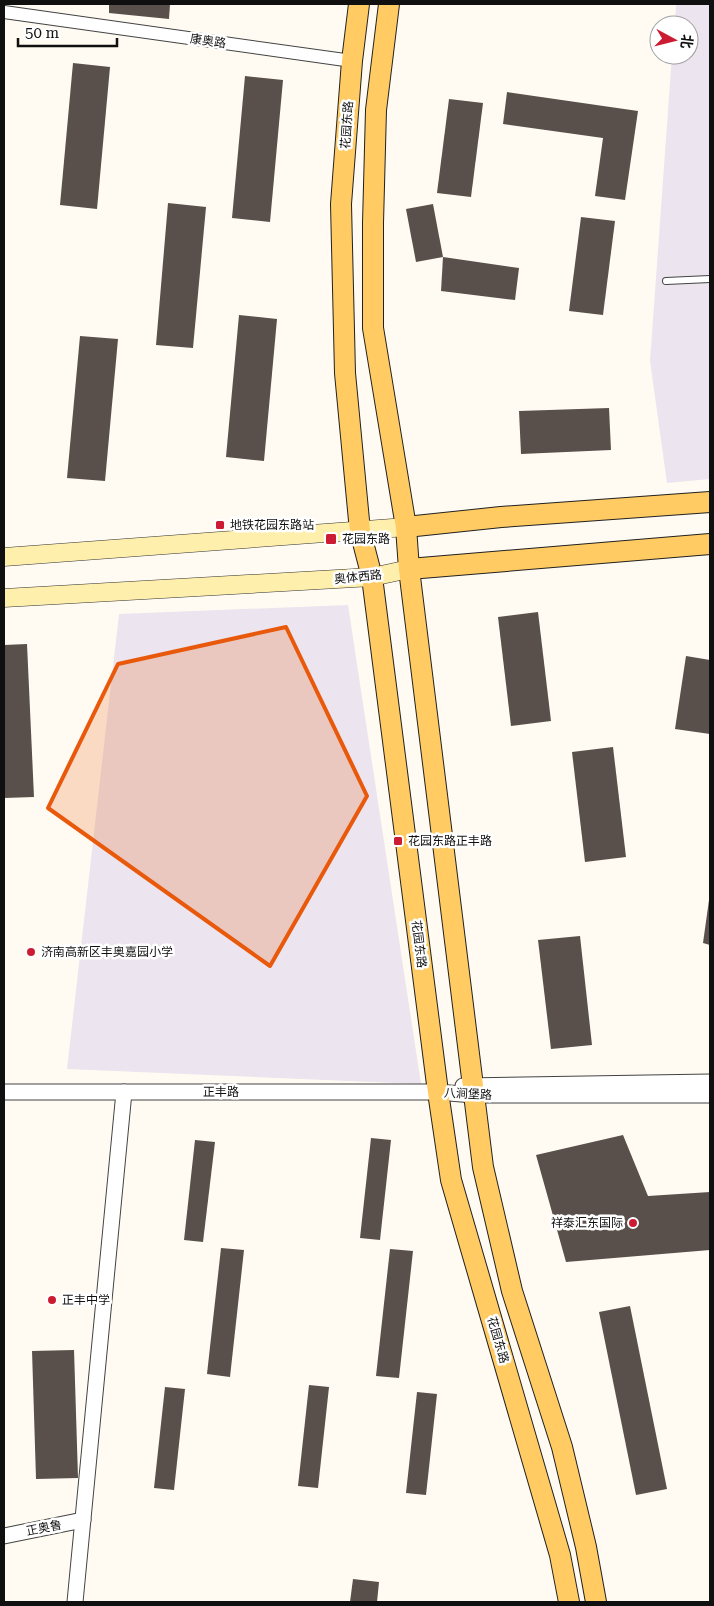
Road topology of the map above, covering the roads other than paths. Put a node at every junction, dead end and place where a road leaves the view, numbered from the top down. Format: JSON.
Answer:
{"nodes":[{"id":1,"x":359,"y":4,"type":"edge"},
{"id":2,"x":389,"y":4,"type":"edge"},
{"id":3,"x":4,"y":12,"type":"edge"},
{"id":4,"x":352,"y":61,"type":"junction"},
{"id":5,"x":710,"y":279,"type":"edge"},
{"id":6,"x":666,"y":281,"type":"dead end"},
{"id":7,"x":710,"y":502,"type":"edge"},
{"id":8,"x":406,"y":526,"type":"junction"},
{"id":9,"x":360,"y":531,"type":"junction"},
{"id":10,"x":710,"y":544,"type":"edge"},
{"id":11,"x":4,"y":557,"type":"edge"},
{"id":12,"x":409,"y":569,"type":"junction"},
{"id":13,"x":372,"y":577,"type":"junction"},
{"id":14,"x":4,"y":598,"type":"edge"},
{"id":15,"x":710,"y":1082,"type":"edge"},
{"id":16,"x":472,"y":1090,"type":"junction"},
{"id":17,"x":4,"y":1092,"type":"edge"},
{"id":18,"x":124,"y":1092,"type":"junction"},
{"id":19,"x":438,"y":1092,"type":"junction"},
{"id":20,"x":710,"y":1095,"type":"edge"},
{"id":21,"x":84,"y":1520,"type":"junction"},
{"id":22,"x":4,"y":1536,"type":"edge"},
{"id":23,"x":75,"y":1602,"type":"edge"},
{"id":24,"x":568,"y":1602,"type":"edge"},
{"id":25,"x":596,"y":1602,"type":"edge"}],
"edges":[{"from":1,"to":4,"type":"main road","name":"花园东路"},
{"from":2,"to":8,"type":"main road"},
{"from":3,"to":4,"type":"street","name":"康奥路"},
{"from":4,"to":9,"type":"main road","name":"花园东路"},
{"from":5,"to":6,"type":"lane"},
{"from":7,"to":8,"type":"main road"},
{"from":8,"to":9,"type":"main road"},
{"from":8,"to":12,"type":"main road"},
{"from":9,"to":11,"type":"main road"},
{"from":9,"to":13,"type":"main road","name":"花园东路"},
{"from":10,"to":12,"type":"main road","name":"奥体西路"},
{"from":12,"to":13,"type":"main road","name":"奥体西路"},
{"from":12,"to":16,"type":"main road"},
{"from":13,"to":14,"type":"main road","name":"奥体西路"},
{"from":13,"to":19,"type":"main road","name":"花园东路"},
{"from":15,"to":16,"type":"street","name":"八涧堡路"},
{"from":16,"to":19,"type":"street","name":"八涧堡路"},
{"from":16,"to":20,"type":"street","name":"八涧堡路"},
{"from":16,"to":25,"type":"main road"},
{"from":17,"to":18,"type":"street","name":"正丰路"},
{"from":18,"to":19,"type":"street","name":"正丰路"},
{"from":18,"to":21,"type":"street"},
{"from":19,"to":24,"type":"main road","name":"花园东路"},
{"from":21,"to":22,"type":"street","name":"正奥鲁"},
{"from":21,"to":23,"type":"street"}]}
